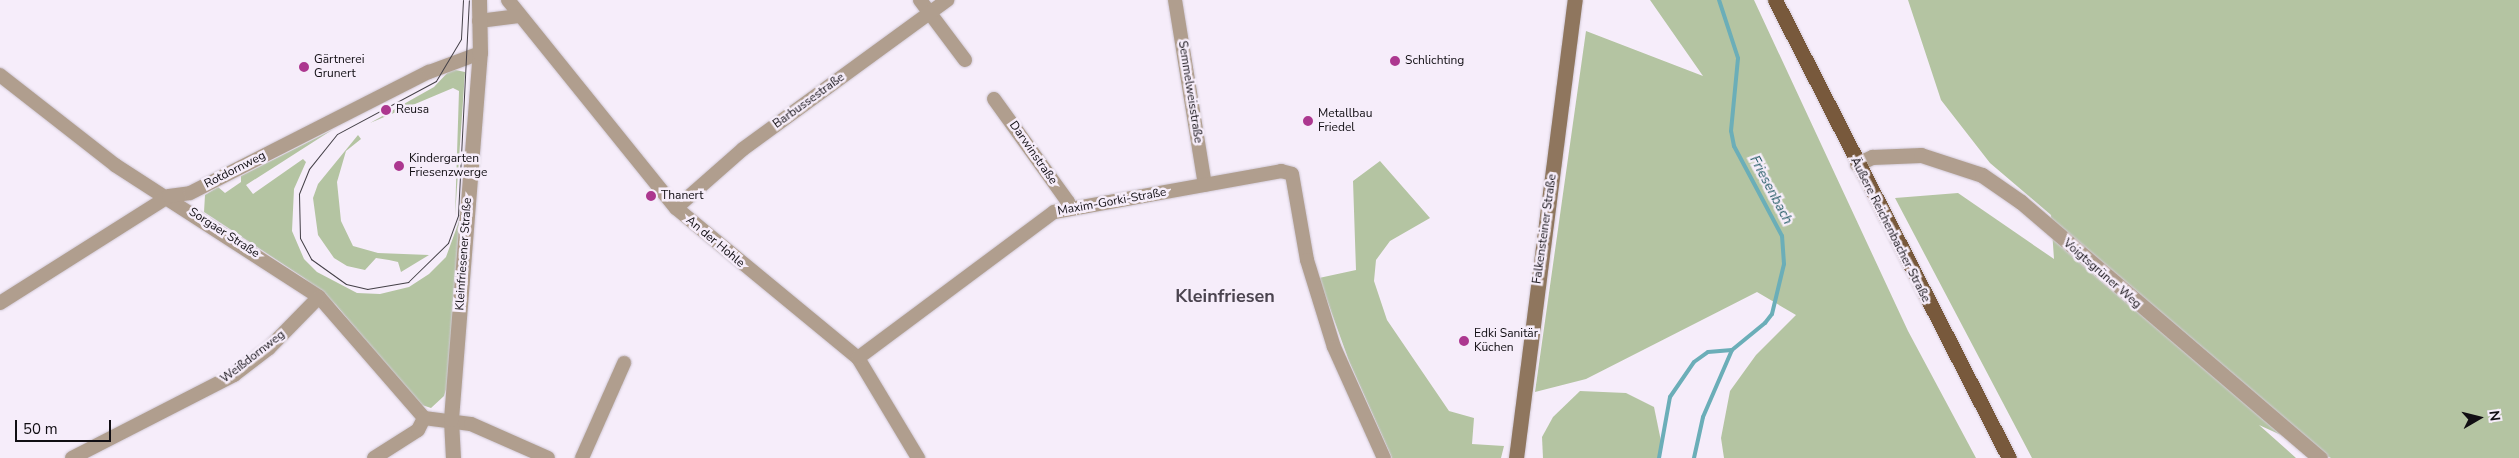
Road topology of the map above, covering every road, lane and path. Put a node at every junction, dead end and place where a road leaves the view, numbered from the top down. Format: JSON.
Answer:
{"nodes":[{"id":1,"x":479,"y":0,"type":"edge"},
{"id":2,"x":508,"y":0,"type":"edge"},
{"id":3,"x":920,"y":0,"type":"edge"},
{"id":4,"x":947,"y":0,"type":"edge"},
{"id":5,"x":1175,"y":0,"type":"edge"},
{"id":6,"x":1575,"y":0,"type":"edge"},
{"id":7,"x":1775,"y":0,"type":"edge"},
{"id":8,"x":930,"y":13,"type":"junction"},
{"id":9,"x":519,"y":16,"type":"junction"},
{"id":10,"x":479,"y":21,"type":"junction"},
{"id":11,"x":480,"y":53,"type":"junction"},
{"id":12,"x":965,"y":60,"type":"dead end"},
{"id":13,"x":0,"y":75,"type":"edge"},
{"id":14,"x":994,"y":99,"type":"dead end"},
{"id":15,"x":1857,"y":164,"type":"junction"},
{"id":16,"x":1205,"y":185,"type":"junction"},
{"id":17,"x":169,"y":196,"type":"junction"},
{"id":18,"x":676,"y":208,"type":"junction"},
{"id":19,"x":1068,"y":209,"type":"junction"},
{"id":20,"x":319,"y":297,"type":"junction"},
{"id":21,"x":0,"y":303,"type":"edge"},
{"id":22,"x":858,"y":358,"type":"junction"},
{"id":23,"x":624,"y":363,"type":"dead end"},
{"id":24,"x":424,"y":418,"type":"junction"},
{"id":25,"x":451,"y":419,"type":"junction"},
{"id":26,"x":72,"y":458,"type":"edge"},
{"id":27,"x":374,"y":458,"type":"edge"},
{"id":28,"x":453,"y":458,"type":"edge"},
{"id":29,"x":548,"y":458,"type":"edge"},
{"id":30,"x":582,"y":458,"type":"edge"},
{"id":31,"x":918,"y":458,"type":"edge"},
{"id":32,"x":1384,"y":458,"type":"edge"},
{"id":33,"x":1516,"y":458,"type":"edge"},
{"id":34,"x":2009,"y":458,"type":"edge"},
{"id":35,"x":2320,"y":458,"type":"edge"}],
"edges":[{"from":1,"to":10,"type":"street","name":"Kleinfriesener Straße"},
{"from":2,"to":9,"type":"street","name":"An der Hohle"},
{"from":3,"to":8,"type":"street"},
{"from":4,"to":8,"type":"street","name":"Barbussestraße"},
{"from":5,"to":16,"type":"street","name":"Semmelweisstraße"},
{"from":6,"to":33,"type":"main road","name":"Falkensteiner Straße"},
{"from":7,"to":15,"type":"main road","name":"Äußere Reichenbacher Straße"},
{"from":8,"to":12,"type":"street"},
{"from":8,"to":18,"type":"street","name":"Barbussestraße"},
{"from":9,"to":10,"type":"street"},
{"from":9,"to":18,"type":"street","name":"An der Hohle"},
{"from":10,"to":11,"type":"street","name":"Kleinfriesener Straße"},
{"from":11,"to":17,"type":"street","name":"Rotdornweg"},
{"from":11,"to":25,"type":"street","name":"Kleinfriesener Straße"},
{"from":13,"to":17,"type":"street","name":"Sorgaer Straße"},
{"from":14,"to":19,"type":"street","name":"Darwinstraße"},
{"from":15,"to":34,"type":"main road","name":"Äußere Reichenbacher Straße"},
{"from":15,"to":35,"type":"street","name":"Voigtsgrüner Weg"},
{"from":16,"to":19,"type":"street","name":"Maxim-Gorki-Straße"},
{"from":16,"to":32,"type":"street","name":"Maxim-Gorki-Straße"},
{"from":17,"to":20,"type":"street","name":"Sorgaer Straße"},
{"from":17,"to":21,"type":"street","name":"Rotdornweg"},
{"from":18,"to":22,"type":"street","name":"An der Hohle"},
{"from":19,"to":22,"type":"street","name":"Maxim-Gorki-Straße"},
{"from":20,"to":24,"type":"street","name":"Sorgaer Straße"},
{"from":20,"to":26,"type":"street","name":"Weißdornweg"},
{"from":22,"to":31,"type":"street","name":"An der Hohle"},
{"from":23,"to":30,"type":"street"},
{"from":24,"to":25,"type":"street"},
{"from":24,"to":27,"type":"street"},
{"from":25,"to":28,"type":"street","name":"Kleinfriesener Straße"},
{"from":25,"to":29,"type":"street"}]}
